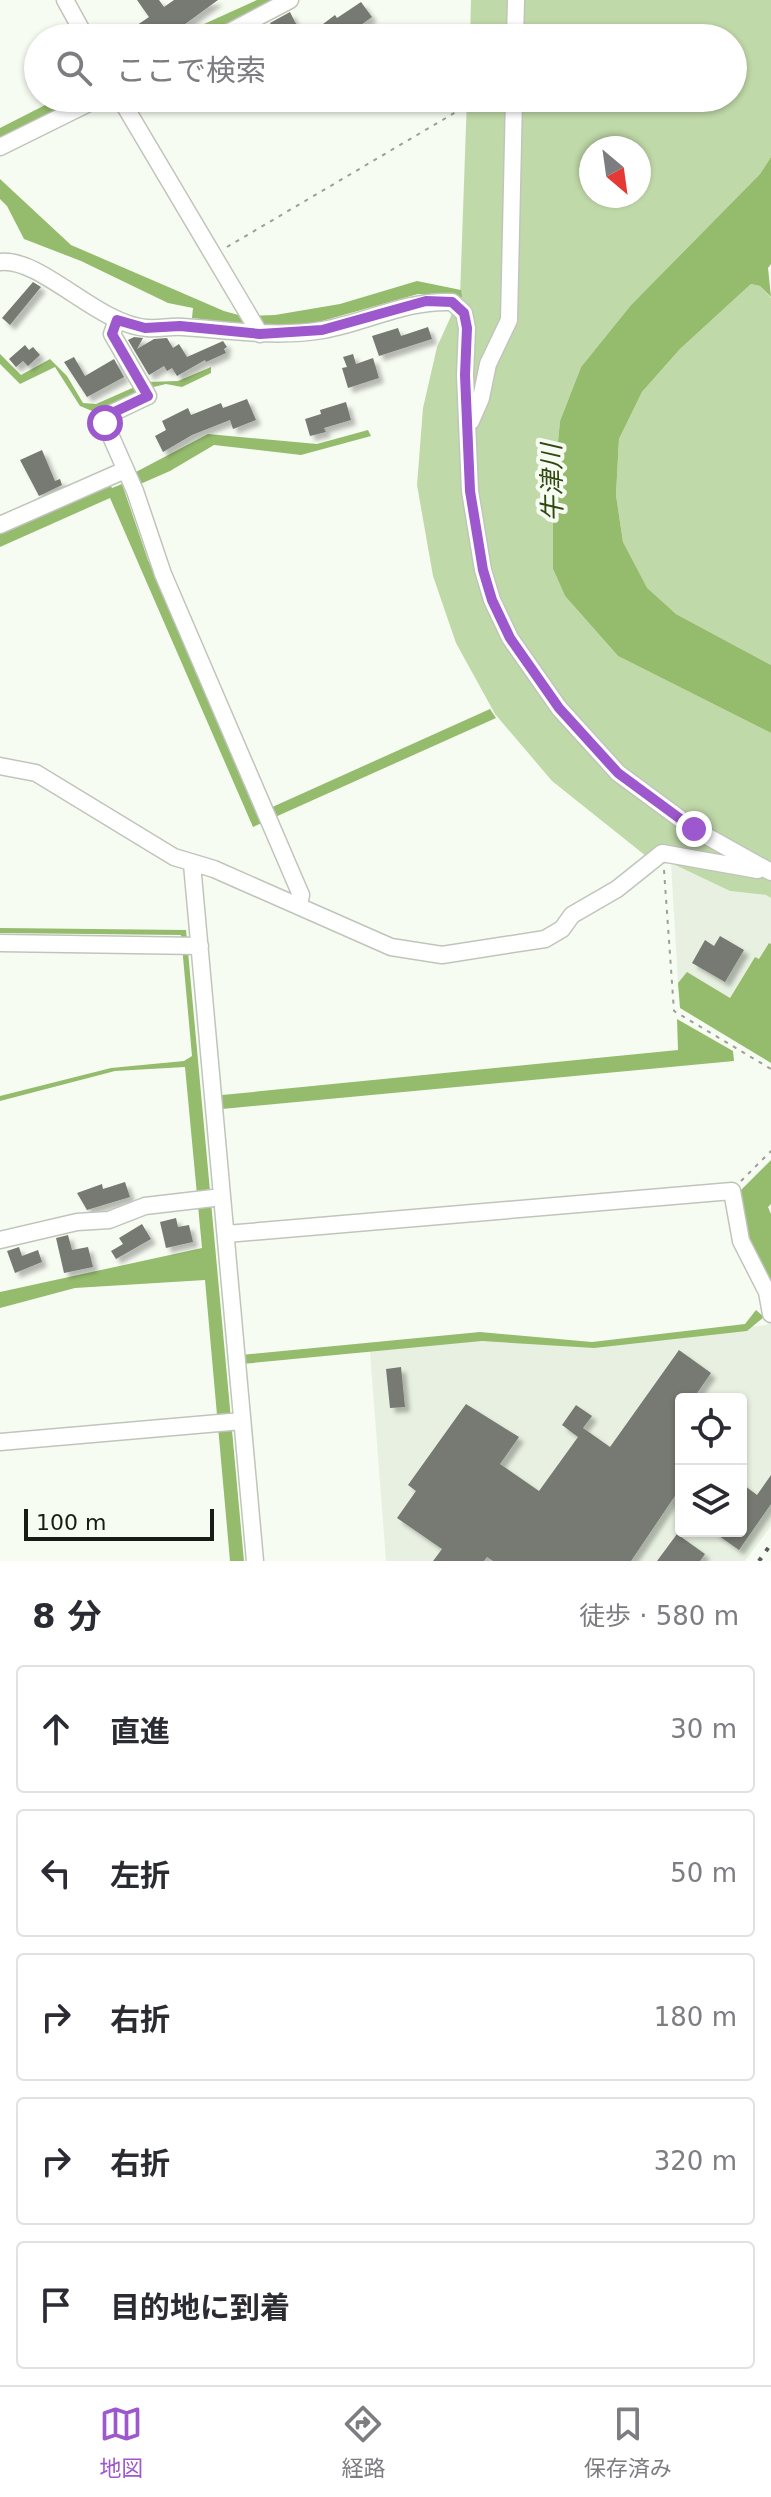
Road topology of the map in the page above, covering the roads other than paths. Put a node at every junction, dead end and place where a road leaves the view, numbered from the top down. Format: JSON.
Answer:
{"nodes":[{"id":1,"x":290,"y":0,"type":"edge"},
{"id":2,"x":516,"y":0,"type":"edge"},
{"id":3,"x":67,"y":1,"type":"edge"},
{"id":4,"x":79,"y":24,"type":"edge"},
{"id":5,"x":244,"y":24,"type":"edge"},
{"id":6,"x":515,"y":24,"type":"edge"},
{"id":7,"x":71,"y":112,"type":"edge"},
{"id":8,"x":128,"y":112,"type":"edge"},
{"id":9,"x":514,"y":112,"type":"edge"},
{"id":10,"x":0,"y":147,"type":"edge"},
{"id":11,"x":0,"y":262,"type":"edge"},
{"id":12,"x":117,"y":320,"type":"junction"},
{"id":13,"x":260,"y":334,"type":"junction"},
{"id":14,"x":469,"y":427,"type":"junction"},
{"id":15,"x":125,"y":470,"type":"junction"},
{"id":16,"x":0,"y":525,"type":"edge"},
{"id":17,"x":0,"y":766,"type":"edge"},
{"id":18,"x":192,"y":864,"type":"junction"},
{"id":19,"x":771,"y":872,"type":"edge"},
{"id":20,"x":299,"y":905,"type":"junction"},
{"id":21,"x":0,"y":943,"type":"edge"},
{"id":22,"x":190,"y":946,"type":"junction"},
{"id":23,"x":222,"y":1197,"type":"junction"},
{"id":24,"x":226,"y":1234,"type":"junction"},
{"id":25,"x":0,"y":1240,"type":"edge"},
{"id":26,"x":770,"y":1313,"type":"edge"},
{"id":27,"x":242,"y":1421,"type":"junction"},
{"id":28,"x":0,"y":1442,"type":"edge"},
{"id":29,"x":255,"y":1561,"type":"edge"}],
"edges":[{"from":1,"to":5,"type":"street"},
{"from":2,"to":6,"type":"street"},
{"from":3,"to":4,"type":"street"},
{"from":7,"to":10,"type":"street"},
{"from":8,"to":13,"type":"street"},
{"from":9,"to":14,"type":"street"},
{"from":11,"to":12,"type":"street"},
{"from":12,"to":13,"type":"street"},
{"from":12,"to":15,"type":"street"},
{"from":13,"to":14,"type":"street"},
{"from":14,"to":19,"type":"street"},
{"from":15,"to":16,"type":"street"},
{"from":15,"to":20,"type":"street"},
{"from":17,"to":18,"type":"street"},
{"from":18,"to":20,"type":"street"},
{"from":18,"to":22,"type":"street"},
{"from":19,"to":20,"type":"street"},
{"from":21,"to":22,"type":"street"},
{"from":22,"to":23,"type":"street"},
{"from":23,"to":24,"type":"street"},
{"from":23,"to":25,"type":"street"},
{"from":24,"to":26,"type":"street"},
{"from":24,"to":27,"type":"street"},
{"from":27,"to":28,"type":"street"},
{"from":27,"to":29,"type":"street"}]}
